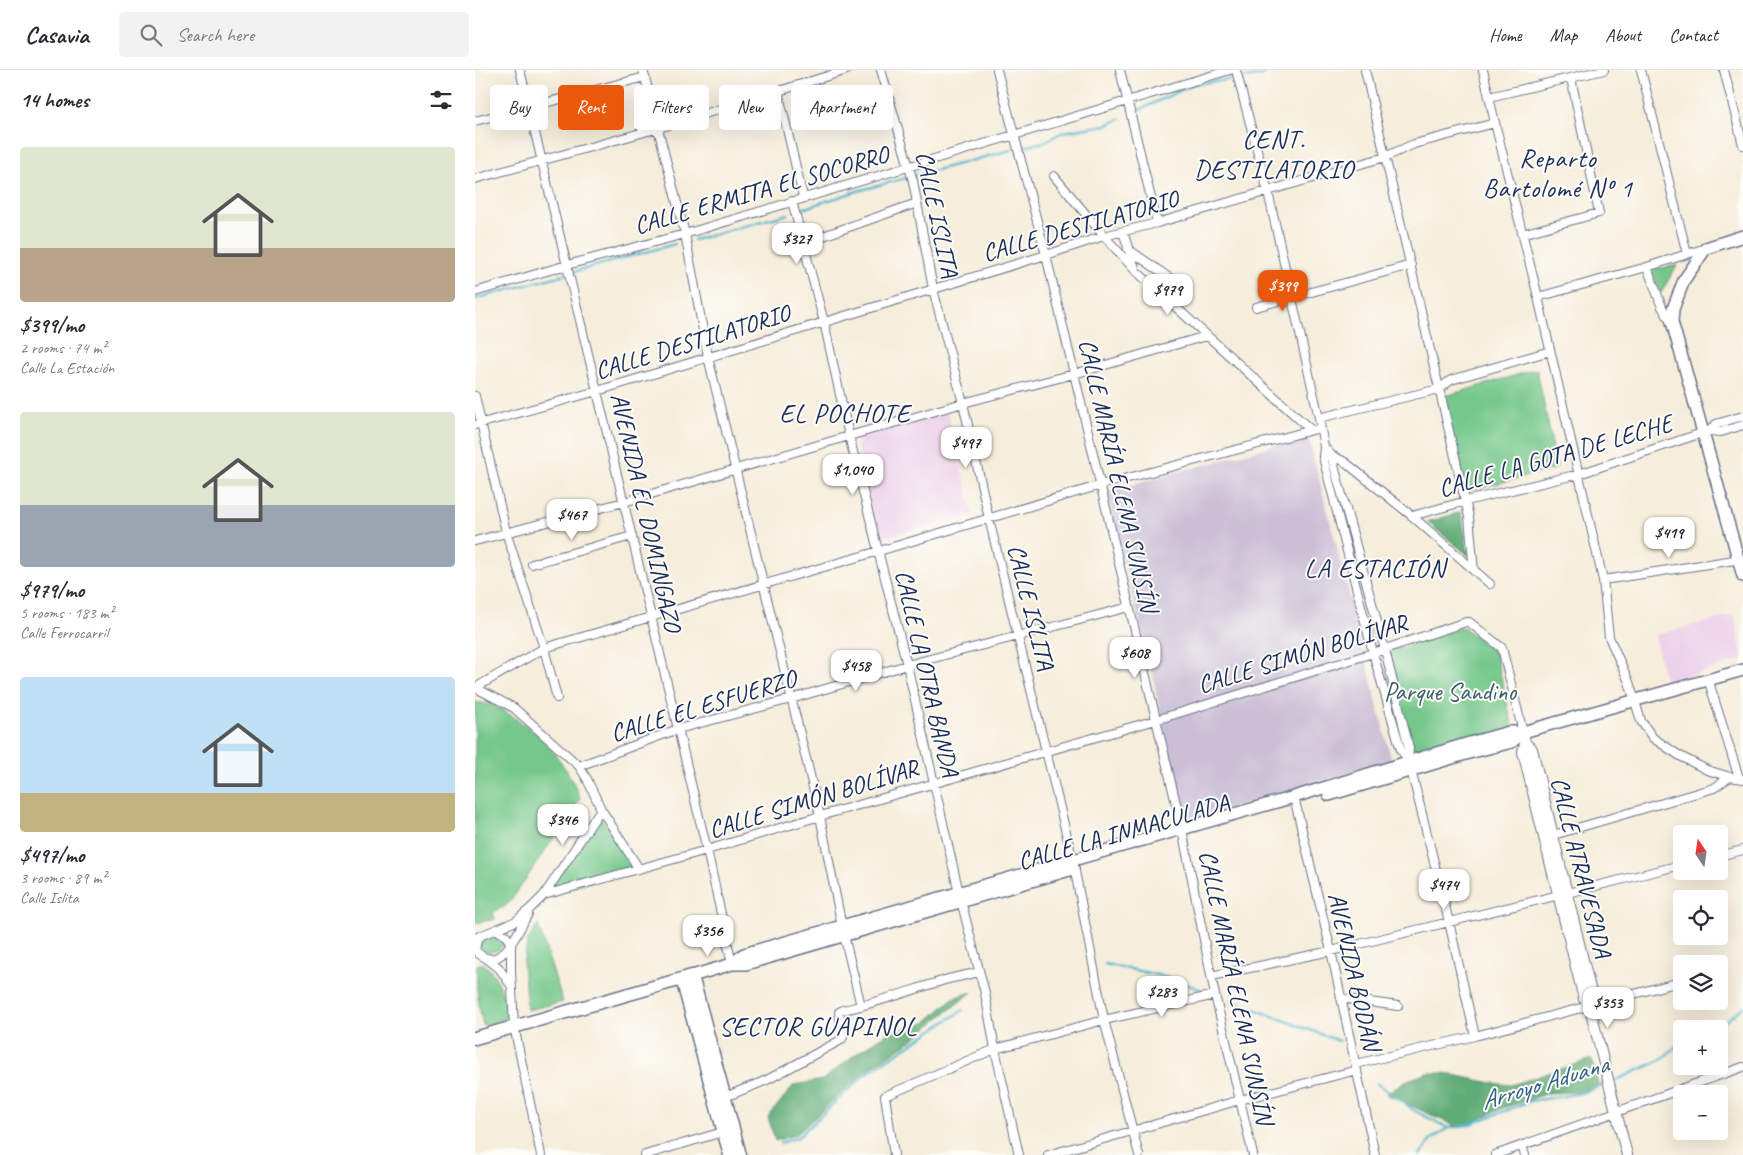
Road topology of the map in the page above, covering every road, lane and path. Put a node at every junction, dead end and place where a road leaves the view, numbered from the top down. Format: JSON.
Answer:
{"nodes":[{"id":1,"x":520,"y":70,"type":"edge"},
{"id":2,"x":847,"y":70,"type":"edge"},
{"id":3,"x":881,"y":70,"type":"edge"},
{"id":4,"x":997,"y":70,"type":"edge"},
{"id":5,"x":1120,"y":70,"type":"edge"},
{"id":6,"x":1234,"y":70,"type":"edge"},
{"id":7,"x":1365,"y":70,"type":"edge"},
{"id":8,"x":1483,"y":70,"type":"edge"},
{"id":9,"x":1604,"y":70,"type":"edge"},
{"id":10,"x":1641,"y":70,"type":"edge"},
{"id":11,"x":1724,"y":70,"type":"edge"},
{"id":12,"x":644,"y":74,"type":"edge"},
{"id":13,"x":1571,"y":78,"type":"junction"},
{"id":14,"x":524,"y":85,"type":"edge"},
{"id":15,"x":781,"y":90,"type":"edge"},
{"id":16,"x":1489,"y":97,"type":"junction"},
{"id":17,"x":548,"y":102,"type":"edge"},
{"id":18,"x":1126,"y":102,"type":"junction"},
{"id":19,"x":781,"y":104,"type":"edge"},
{"id":20,"x":490,"y":117,"type":"edge"},
{"id":21,"x":475,"y":121,"type":"edge"},
{"id":22,"x":1495,"y":123,"type":"junction"},
{"id":23,"x":535,"y":130,"type":"edge"},
{"id":24,"x":652,"y":130,"type":"edge"},
{"id":25,"x":659,"y":130,"type":"edge"},
{"id":26,"x":1013,"y":134,"type":"junction"},
{"id":27,"x":1743,"y":145,"type":"edge"},
{"id":28,"x":1385,"y":158,"type":"junction"},
{"id":29,"x":543,"y":161,"type":"junction"},
{"id":30,"x":910,"y":169,"type":"junction"},
{"id":31,"x":1054,"y":176,"type":"dead end"},
{"id":32,"x":475,"y":179,"type":"edge"},
{"id":33,"x":1268,"y":192,"type":"junction"},
{"id":34,"x":803,"y":197,"type":"junction"},
{"id":35,"x":792,"y":201,"type":"junction"},
{"id":36,"x":917,"y":203,"type":"junction"},
{"id":37,"x":1157,"y":223,"type":"junction"},
{"id":38,"x":1123,"y":232,"type":"junction"},
{"id":39,"x":685,"y":234,"type":"junction"},
{"id":40,"x":1522,"y":234,"type":"junction"},
{"id":41,"x":1104,"y":236,"type":"junction"},
{"id":42,"x":1743,"y":236,"type":"edge"},
{"id":43,"x":803,"y":243,"type":"junction"},
{"id":44,"x":1706,"y":248,"type":"junction"},
{"id":45,"x":1129,"y":249,"type":"junction"},
{"id":46,"x":1687,"y":254,"type":"junction"},
{"id":47,"x":1047,"y":255,"type":"junction"},
{"id":48,"x":1411,"y":265,"type":"junction"},
{"id":49,"x":568,"y":267,"type":"junction"},
{"id":50,"x":1647,"y":267,"type":"junction"},
{"id":51,"x":1135,"y":270,"type":"junction"},
{"id":52,"x":1174,"y":281,"type":"dead end"},
{"id":53,"x":933,"y":289,"type":"junction"},
{"id":54,"x":475,"y":292,"type":"edge"},
{"id":55,"x":1291,"y":296,"type":"junction"},
{"id":56,"x":1538,"y":298,"type":"junction"},
{"id":57,"x":1256,"y":307,"type":"dead end"},
{"id":58,"x":824,"y":322,"type":"junction"},
{"id":59,"x":1671,"y":322,"type":"junction"},
{"id":60,"x":1206,"y":336,"type":"junction"},
{"id":61,"x":1550,"y":351,"type":"junction"},
{"id":62,"x":709,"y":357,"type":"junction"},
{"id":63,"x":1074,"y":374,"type":"junction"},
{"id":64,"x":1439,"y":389,"type":"junction"},
{"id":65,"x":597,"y":391,"type":"junction"},
{"id":66,"x":475,"y":396,"type":"edge"},
{"id":67,"x":963,"y":403,"type":"junction"},
{"id":68,"x":1743,"y":416,"type":"edge"},
{"id":69,"x":1319,"y":418,"type":"junction"},
{"id":70,"x":478,"y":424,"type":"edge"},
{"id":71,"x":1743,"y":425,"type":"edge"},
{"id":72,"x":1320,"y":428,"type":"junction"},
{"id":73,"x":1310,"y":429,"type":"junction"},
{"id":74,"x":1706,"y":432,"type":"junction"},
{"id":75,"x":849,"y":436,"type":"junction"},
{"id":76,"x":1327,"y":456,"type":"junction"},
{"id":77,"x":736,"y":468,"type":"junction"},
{"id":78,"x":1579,"y":474,"type":"junction"},
{"id":79,"x":1101,"y":485,"type":"junction"},
{"id":80,"x":1466,"y":500,"type":"junction"},
{"id":81,"x":624,"y":502,"type":"junction"},
{"id":82,"x":1412,"y":516,"type":"junction"},
{"id":83,"x":989,"y":519,"type":"junction"},
{"id":84,"x":506,"y":532,"type":"junction"},
{"id":85,"x":1352,"y":533,"type":"junction"},
{"id":86,"x":1342,"y":535,"type":"junction"},
{"id":87,"x":632,"y":536,"type":"junction"},
{"id":88,"x":475,"y":541,"type":"edge"},
{"id":89,"x":879,"y":551,"type":"junction"},
{"id":90,"x":1742,"y":559,"type":"edge"},
{"id":91,"x":531,"y":564,"type":"dead end"},
{"id":92,"x":1473,"y":571,"type":"junction"},
{"id":93,"x":1743,"y":576,"type":"edge"},
{"id":94,"x":1603,"y":580,"type":"junction"},
{"id":95,"x":764,"y":584,"type":"junction"},
{"id":96,"x":1490,"y":584,"type":"dead end"},
{"id":97,"x":1369,"y":593,"type":"junction"},
{"id":98,"x":1358,"y":596,"type":"junction"},
{"id":99,"x":1129,"y":606,"type":"junction"},
{"id":100,"x":651,"y":618,"type":"junction"},
{"id":101,"x":1465,"y":622,"type":"joint"},
{"id":102,"x":1019,"y":635,"type":"junction"},
{"id":103,"x":544,"y":648,"type":"junction"},
{"id":104,"x":1385,"y":650,"type":"junction"},
{"id":105,"x":1373,"y":653,"type":"junction"},
{"id":106,"x":907,"y":665,"type":"junction"},
{"id":107,"x":1743,"y":670,"type":"edge"},
{"id":108,"x":1708,"y":679,"type":"junction"},
{"id":109,"x":476,"y":688,"type":"edge"},
{"id":110,"x":557,"y":698,"type":"dead end"},
{"id":111,"x":791,"y":699,"type":"junction"},
{"id":112,"x":1635,"y":701,"type":"junction"},
{"id":113,"x":1156,"y":720,"type":"junction"},
{"id":114,"x":678,"y":729,"type":"junction"},
{"id":115,"x":1524,"y":737,"type":"junction"},
{"id":116,"x":1047,"y":751,"type":"junction"},
{"id":117,"x":1409,"y":764,"type":"junction"},
{"id":118,"x":579,"y":766,"type":"junction"},
{"id":119,"x":1730,"y":777,"type":"junction"},
{"id":120,"x":1741,"y":779,"type":"edge"},
{"id":121,"x":934,"y":783,"type":"junction"},
{"id":122,"x":1295,"y":801,"type":"junction"},
{"id":123,"x":601,"y":809,"type":"junction"},
{"id":124,"x":820,"y":816,"type":"junction"},
{"id":125,"x":1183,"y":833,"type":"junction"},
{"id":126,"x":1549,"y":836,"type":"junction"},
{"id":127,"x":707,"y":850,"type":"junction"},
{"id":128,"x":1743,"y":850,"type":"edge"},
{"id":129,"x":1728,"y":854,"type":"edge"},
{"id":130,"x":1074,"y":865,"type":"junction"},
{"id":131,"x":1673,"y":867,"type":"edge"},
{"id":132,"x":639,"y":869,"type":"junction"},
{"id":133,"x":1562,"y":893,"type":"junction"},
{"id":134,"x":544,"y":895,"type":"junction"},
{"id":135,"x":960,"y":898,"type":"junction"},
{"id":136,"x":531,"y":908,"type":"junction"},
{"id":137,"x":1449,"y":922,"type":"junction"},
{"id":138,"x":497,"y":930,"type":"junction"},
{"id":139,"x":843,"y":931,"type":"junction"},
{"id":140,"x":477,"y":936,"type":"edge"},
{"id":141,"x":511,"y":944,"type":"junction"},
{"id":142,"x":1331,"y":951,"type":"junction"},
{"id":143,"x":485,"y":958,"type":"junction"},
{"id":144,"x":732,"y":964,"type":"junction"},
{"id":145,"x":979,"y":972,"type":"junction"},
{"id":146,"x":1211,"y":976,"type":"junction"},
{"id":147,"x":687,"y":977,"type":"junction"},
{"id":148,"x":1672,"y":984,"type":"dead end"},
{"id":149,"x":511,"y":988,"type":"junction"},
{"id":150,"x":1215,"y":995,"type":"junction"},
{"id":151,"x":1341,"y":998,"type":"junction"},
{"id":152,"x":1589,"y":1005,"type":"junction"},
{"id":153,"x":861,"y":1006,"type":"junction"},
{"id":154,"x":1398,"y":1006,"type":"dead end"},
{"id":155,"x":1104,"y":1020,"type":"junction"},
{"id":156,"x":514,"y":1026,"type":"junction"},
{"id":157,"x":1475,"y":1036,"type":"junction"},
{"id":158,"x":475,"y":1038,"type":"edge"},
{"id":159,"x":995,"y":1049,"type":"junction"},
{"id":160,"x":1356,"y":1067,"type":"junction"},
{"id":161,"x":1743,"y":1067,"type":"edge"},
{"id":162,"x":712,"y":1070,"type":"junction"},
{"id":163,"x":725,"y":1097,"type":"junction"},
{"id":164,"x":1239,"y":1100,"type":"junction"},
{"id":165,"x":1615,"y":1111,"type":"junction"},
{"id":166,"x":728,"y":1130,"type":"junction"},
{"id":167,"x":1132,"y":1131,"type":"junction"},
{"id":168,"x":1522,"y":1146,"type":"junction"},
{"id":169,"x":541,"y":1155,"type":"edge"},
{"id":170,"x":645,"y":1155,"type":"edge"},
{"id":171,"x":730,"y":1155,"type":"edge"},
{"id":172,"x":740,"y":1155,"type":"edge"},
{"id":173,"x":894,"y":1155,"type":"edge"},
{"id":174,"x":1019,"y":1155,"type":"edge"},
{"id":175,"x":1048,"y":1155,"type":"edge"},
{"id":176,"x":1139,"y":1155,"type":"edge"},
{"id":177,"x":1253,"y":1155,"type":"edge"},
{"id":178,"x":1375,"y":1155,"type":"edge"},
{"id":179,"x":1495,"y":1155,"type":"edge"},
{"id":180,"x":1525,"y":1155,"type":"edge"},
{"id":181,"x":1627,"y":1155,"type":"edge"}],
"edges":[{"from":1,"to":14,"type":"street","name":"AVENIDA EL DOMINGAZO"},
{"from":2,"to":15,"type":"street"},
{"from":3,"to":30,"type":"street","name":"CALLE ISLITA"},
{"from":4,"to":26,"type":"street","name":"CALLE MARÍA ELENA SUNSÍN"},
{"from":5,"to":18,"type":"street"},
{"from":6,"to":18,"type":"street","name":"CALLE ERMITA EL SOCORRO"},
{"from":6,"to":33,"type":"street"},
{"from":7,"to":28,"type":"street"},
{"from":8,"to":16,"type":"street"},
{"from":9,"to":13,"type":"street"},
{"from":10,"to":46,"type":"street"},
{"from":11,"to":27,"type":"street"},
{"from":12,"to":17,"type":"street"},
{"from":13,"to":16,"type":"street"},
{"from":13,"to":40,"type":"street"},
{"from":16,"to":22,"type":"street"},
{"from":18,"to":26,"type":"street","name":"CALLE ERMITA EL SOCORRO"},
{"from":18,"to":37,"type":"street"},
{"from":19,"to":34,"type":"street"},
{"from":20,"to":21,"type":"street"},
{"from":22,"to":28,"type":"street","name":"CALLE DESTILATORIO"},
{"from":22,"to":40,"type":"street"},
{"from":23,"to":29,"type":"street","name":"AVENIDA EL DOMINGAZO"},
{"from":24,"to":29,"type":"street"},
{"from":25,"to":39,"type":"street"},
{"from":26,"to":30,"type":"street","name":"CALLE ERMITA EL SOCORRO"},
{"from":26,"to":47,"type":"street","name":"CALLE MARÍA ELENA SUNSÍN"},
{"from":28,"to":33,"type":"street","name":"CALLE DESTILATORIO"},
{"from":28,"to":48,"type":"street"},
{"from":29,"to":32,"type":"street"},
{"from":29,"to":49,"type":"street","name":"AVENIDA EL DOMINGAZO"},
{"from":30,"to":34,"type":"street","name":"CALLE ERMITA EL SOCORRO"},
{"from":30,"to":36,"type":"street","name":"CALLE ISLITA"},
{"from":31,"to":41,"type":"street"},
{"from":33,"to":37,"type":"street","name":"CALLE DESTILATORIO"},
{"from":33,"to":55,"type":"street"},
{"from":34,"to":35,"type":"street","name":"CALLE ERMITA EL SOCORRO"},
{"from":35,"to":39,"type":"street","name":"CALLE ERMITA EL SOCORRO"},
{"from":35,"to":43,"type":"street","name":"CALLE LA OTRA BANDA"},
{"from":36,"to":43,"type":"street"},
{"from":36,"to":53,"type":"street","name":"CALLE ISLITA"},
{"from":37,"to":38,"type":"street","name":"CALLE DESTILATORIO"},
{"from":38,"to":41,"type":"street","name":"CALLE DESTILATORIO"},
{"from":38,"to":45,"type":"street"},
{"from":39,"to":49,"type":"street","name":"CALLE ERMITA EL SOCORRO"},
{"from":39,"to":62,"type":"street"},
{"from":40,"to":56,"type":"street"},
{"from":41,"to":47,"type":"street","name":"CALLE DESTILATORIO"},
{"from":41,"to":51,"type":"street"},
{"from":42,"to":44,"type":"main road"},
{"from":43,"to":58,"type":"street","name":"CALLE LA OTRA BANDA"},
{"from":44,"to":46,"type":"street"},
{"from":44,"to":59,"type":"main road"},
{"from":45,"to":51,"type":"street"},
{"from":45,"to":52,"type":"street"},
{"from":46,"to":50,"type":"street"},
{"from":47,"to":53,"type":"street","name":"CALLE DESTILATORIO"},
{"from":47,"to":63,"type":"street","name":"CALLE MARÍA ELENA SUNSÍN"},
{"from":48,"to":55,"type":"street"},
{"from":48,"to":64,"type":"street"},
{"from":49,"to":54,"type":"street","name":"CALLE ERMITA EL SOCORRO"},
{"from":49,"to":65,"type":"street","name":"AVENIDA EL DOMINGAZO"},
{"from":50,"to":56,"type":"street"},
{"from":50,"to":59,"type":"street"},
{"from":51,"to":60,"type":"street"},
{"from":53,"to":58,"type":"street","name":"CALLE DESTILATORIO"},
{"from":53,"to":67,"type":"street","name":"CALLE ISLITA"},
{"from":55,"to":57,"type":"street"},
{"from":55,"to":69,"type":"street"},
{"from":56,"to":61,"type":"street"},
{"from":58,"to":62,"type":"street","name":"CALLE DESTILATORIO"},
{"from":58,"to":75,"type":"street","name":"CALLE LA OTRA BANDA"},
{"from":59,"to":74,"type":"main road"},
{"from":60,"to":63,"type":"street"},
{"from":60,"to":73,"type":"street"},
{"from":61,"to":64,"type":"street"},
{"from":61,"to":78,"type":"street"},
{"from":62,"to":65,"type":"street","name":"CALLE DESTILATORIO"},
{"from":62,"to":77,"type":"street"},
{"from":63,"to":67,"type":"street"},
{"from":63,"to":79,"type":"street","name":"CALLE MARÍA ELENA SUNSÍN"},
{"from":64,"to":69,"type":"street"},
{"from":64,"to":80,"type":"street"},
{"from":65,"to":70,"type":"street","name":"CALLE DESTILATORIO"},
{"from":65,"to":81,"type":"street","name":"AVENIDA EL DOMINGAZO"},
{"from":66,"to":70,"type":"street"},
{"from":67,"to":75,"type":"street"},
{"from":67,"to":83,"type":"street","name":"CALLE ISLITA"},
{"from":68,"to":74,"type":"street","name":"CALLE LA GOTA DE LECHE"},
{"from":69,"to":72,"type":"street"},
{"from":70,"to":84,"type":"street"},
{"from":71,"to":74,"type":"street","name":"CALLE LA GOTA DE LECHE"},
{"from":72,"to":73,"type":"street"},
{"from":72,"to":76,"type":"street"},
{"from":73,"to":79,"type":"street"},
{"from":74,"to":78,"type":"street","name":"CALLE LA GOTA DE LECHE"},
{"from":74,"to":90,"type":"main road"},
{"from":75,"to":77,"type":"street"},
{"from":75,"to":89,"type":"street","name":"CALLE LA OTRA BANDA"},
{"from":76,"to":82,"type":"street"},
{"from":76,"to":85,"type":"street"},
{"from":76,"to":86,"type":"street"},
{"from":77,"to":81,"type":"street"},
{"from":77,"to":95,"type":"street"},
{"from":78,"to":80,"type":"street","name":"CALLE LA GOTA DE LECHE"},
{"from":78,"to":94,"type":"street"},
{"from":79,"to":83,"type":"street"},
{"from":79,"to":99,"type":"street","name":"CALLE MARÍA ELENA SUNSÍN"},
{"from":80,"to":82,"type":"street","name":"CALLE LA GOTA DE LECHE"},
{"from":80,"to":92,"type":"street"},
{"from":81,"to":84,"type":"street"},
{"from":81,"to":87,"type":"street","name":"AVENIDA EL DOMINGAZO"},
{"from":82,"to":92,"type":"street"},
{"from":83,"to":89,"type":"street"},
{"from":83,"to":102,"type":"street","name":"CALLE ISLITA"},
{"from":84,"to":88,"type":"street"},
{"from":84,"to":103,"type":"street"},
{"from":85,"to":86,"type":"street"},
{"from":85,"to":97,"type":"street"},
{"from":86,"to":98,"type":"street"},
{"from":87,"to":91,"type":"street"},
{"from":87,"to":100,"type":"street","name":"AVENIDA EL DOMINGAZO"},
{"from":89,"to":95,"type":"street"},
{"from":89,"to":106,"type":"street","name":"CALLE LA OTRA BANDA"},
{"from":90,"to":93,"type":"main road"},
{"from":90,"to":94,"type":"street"},
{"from":92,"to":96,"type":"street"},
{"from":94,"to":112,"type":"street"},
{"from":95,"to":100,"type":"street"},
{"from":95,"to":111,"type":"street"},
{"from":97,"to":98,"type":"street"},
{"from":97,"to":104,"type":"street"},
{"from":98,"to":105,"type":"street"},
{"from":99,"to":102,"type":"street","name":"CALLE EL ESFUERZO"},
{"from":99,"to":113,"type":"street","name":"CALLE MARÍA ELENA SUNSÍN"},
{"from":100,"to":103,"type":"street"},
{"from":100,"to":114,"type":"street","name":"AVENIDA EL DOMINGAZO"},
{"from":101,"to":104,"type":"street","name":"CALLE SIMÓN BOLÍVAR"},
{"from":101,"to":115,"type":"street","name":"CALLE ATRAVESADA"},
{"from":102,"to":106,"type":"street","name":"CALLE EL ESFUERZO"},
{"from":102,"to":116,"type":"street","name":"CALLE ISLITA"},
{"from":103,"to":109,"type":"street"},
{"from":103,"to":110,"type":"street"},
{"from":104,"to":105,"type":"street","name":"CALLE SIMÓN BOLÍVAR"},
{"from":104,"to":117,"type":"street"},
{"from":105,"to":113,"type":"street","name":"CALLE SIMÓN BOLÍVAR"},
{"from":105,"to":117,"type":"street"},
{"from":106,"to":111,"type":"street","name":"CALLE EL ESFUERZO"},
{"from":106,"to":121,"type":"street","name":"CALLE LA OTRA BANDA"},
{"from":107,"to":108,"type":"main road","name":"CALLE LA INMACULADA"},
{"from":108,"to":112,"type":"main road","name":"CALLE LA INMACULADA"},
{"from":108,"to":120,"type":"street"},
{"from":109,"to":118,"type":"street"},
{"from":111,"to":114,"type":"street","name":"CALLE EL ESFUERZO"},
{"from":111,"to":124,"type":"street"},
{"from":112,"to":115,"type":"main road","name":"CALLE LA INMACULADA"},
{"from":112,"to":119,"type":"street"},
{"from":113,"to":116,"type":"street","name":"CALLE SIMÓN BOLÍVAR"},
{"from":113,"to":125,"type":"street","name":"CALLE MARÍA ELENA SUNSÍN"},
{"from":114,"to":118,"type":"street","name":"CALLE EL ESFUERZO"},
{"from":114,"to":127,"type":"street","name":"AVENIDA EL DOMINGAZO"},
{"from":115,"to":117,"type":"main road","name":"CALLE LA INMACULADA"},
{"from":115,"to":126,"type":"street","name":"CALLE ATRAVESADA"},
{"from":116,"to":121,"type":"street","name":"CALLE SIMÓN BOLÍVAR"},
{"from":116,"to":130,"type":"street","name":"CALLE ISLITA"},
{"from":117,"to":122,"type":"main road","name":"CALLE LA INMACULADA"},
{"from":117,"to":137,"type":"street"},
{"from":118,"to":123,"type":"street"},
{"from":119,"to":120,"type":"street"},
{"from":119,"to":126,"type":"street"},
{"from":121,"to":124,"type":"street","name":"CALLE SIMÓN BOLÍVAR"},
{"from":121,"to":135,"type":"street","name":"CALLE LA OTRA BANDA"},
{"from":122,"to":125,"type":"main road","name":"CALLE LA INMACULADA"},
{"from":122,"to":142,"type":"street","name":"AVENIDA BODÁN"},
{"from":123,"to":132,"type":"street"},
{"from":123,"to":134,"type":"street"},
{"from":124,"to":127,"type":"street","name":"CALLE SIMÓN BOLÍVAR"},
{"from":124,"to":139,"type":"street"},
{"from":125,"to":130,"type":"main road","name":"CALLE LA INMACULADA"},
{"from":125,"to":146,"type":"street","name":"CALLE MARÍA ELENA SUNSÍN"},
{"from":126,"to":133,"type":"street","name":"CALLE ATRAVESADA"},
{"from":127,"to":132,"type":"street","name":"CALLE SIMÓN BOLÍVAR"},
{"from":127,"to":144,"type":"street","name":"AVENIDA EL DOMINGAZO"},
{"from":128,"to":129,"type":"street"},
{"from":130,"to":135,"type":"main road","name":"CALLE LA INMACULADA"},
{"from":130,"to":155,"type":"street","name":"CALLE ISLITA"},
{"from":131,"to":133,"type":"street"},
{"from":132,"to":134,"type":"street","name":"CALLE SIMÓN BOLÍVAR"},
{"from":133,"to":137,"type":"street"},
{"from":133,"to":152,"type":"street","name":"CALLE ATRAVESADA"},
{"from":134,"to":136,"type":"street"},
{"from":135,"to":139,"type":"main road","name":"CALLE LA INMACULADA"},
{"from":135,"to":145,"type":"street","name":"CALLE LA OTRA BANDA"},
{"from":136,"to":138,"type":"street"},
{"from":136,"to":141,"type":"street"},
{"from":137,"to":142,"type":"street"},
{"from":137,"to":157,"type":"street"},
{"from":138,"to":140,"type":"street"},
{"from":138,"to":141,"type":"street"},
{"from":139,"to":144,"type":"main road","name":"CALLE LA INMACULADA"},
{"from":139,"to":153,"type":"street"},
{"from":140,"to":143,"type":"street"},
{"from":141,"to":143,"type":"street"},
{"from":141,"to":149,"type":"street"},
{"from":142,"to":146,"type":"street"},
{"from":142,"to":151,"type":"street","name":"AVENIDA BODÁN"},
{"from":143,"to":149,"type":"street"},
{"from":144,"to":147,"type":"main road","name":"CALLE LA INMACULADA"},
{"from":145,"to":153,"type":"street"},
{"from":145,"to":159,"type":"street","name":"CALLE LA OTRA BANDA"},
{"from":146,"to":150,"type":"street","name":"CALLE MARÍA ELENA SUNSÍN"},
{"from":147,"to":156,"type":"highway"},
{"from":147,"to":162,"type":"highway"},
{"from":148,"to":152,"type":"street"},
{"from":149,"to":156,"type":"street"},
{"from":150,"to":155,"type":"street"},
{"from":150,"to":164,"type":"street","name":"CALLE MARÍA ELENA SUNSÍN"},
{"from":151,"to":154,"type":"street"},
{"from":151,"to":160,"type":"street","name":"AVENIDA BODÁN"},
{"from":152,"to":157,"type":"street"},
{"from":152,"to":165,"type":"street","name":"CALLE ATRAVESADA"},
{"from":153,"to":163,"type":"street"},
{"from":155,"to":159,"type":"street"},
{"from":155,"to":167,"type":"street","name":"CALLE ISLITA"},
{"from":156,"to":158,"type":"highway"},
{"from":156,"to":169,"type":"street"},
{"from":157,"to":160,"type":"street"},
{"from":159,"to":173,"type":"street"},
{"from":159,"to":174,"type":"street","name":"CALLE LA OTRA BANDA"},
{"from":160,"to":164,"type":"street"},
{"from":160,"to":178,"type":"street","name":"AVENIDA BODÁN"},
{"from":161,"to":165,"type":"street"},
{"from":162,"to":163,"type":"highway"},
{"from":162,"to":166,"type":"highway"},
{"from":163,"to":166,"type":"highway"},
{"from":164,"to":167,"type":"street"},
{"from":164,"to":177,"type":"street","name":"CALLE MARÍA ELENA SUNSÍN"},
{"from":165,"to":168,"type":"street"},
{"from":165,"to":181,"type":"street","name":"CALLE ATRAVESADA"},
{"from":166,"to":170,"type":"street"},
{"from":166,"to":171,"type":"highway"},
{"from":166,"to":172,"type":"highway"},
{"from":167,"to":175,"type":"street"},
{"from":167,"to":176,"type":"street","name":"CALLE ISLITA"},
{"from":168,"to":179,"type":"street"},
{"from":168,"to":180,"type":"street"}]}
